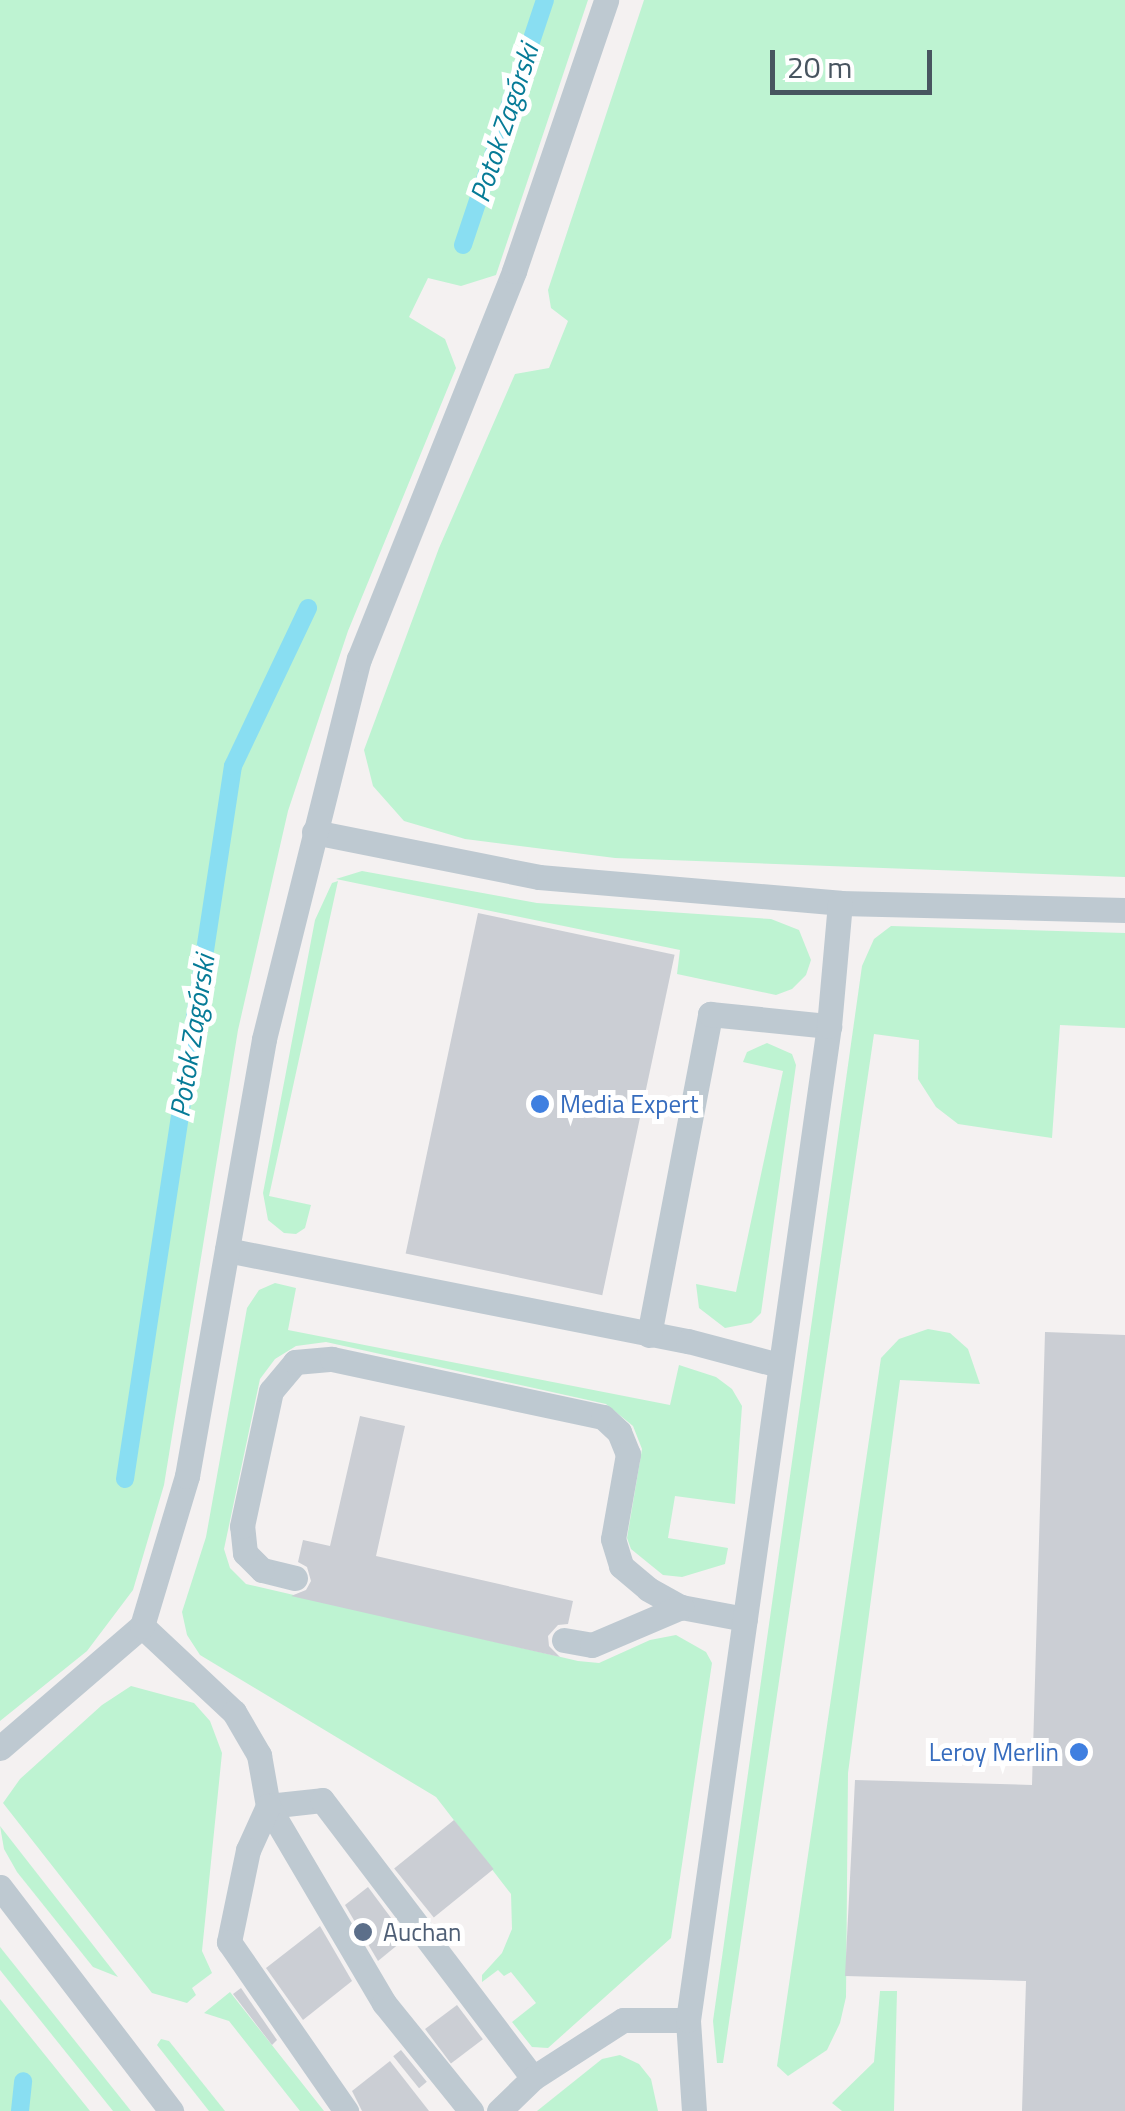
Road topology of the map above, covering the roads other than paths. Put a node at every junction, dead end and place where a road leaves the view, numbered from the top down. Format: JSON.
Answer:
{"nodes":[{"id":1,"x":606,"y":0,"type":"edge"},
{"id":2,"x":314,"y":832,"type":"junction"},
{"id":3,"x":840,"y":904,"type":"junction"},
{"id":4,"x":1125,"y":910,"type":"edge"},
{"id":5,"x":828,"y":1026,"type":"junction"},
{"id":6,"x":228,"y":1250,"type":"junction"},
{"id":7,"x":649,"y":1335,"type":"junction"},
{"id":8,"x":779,"y":1365,"type":"junction"},
{"id":9,"x":295,"y":1578,"type":"dead end"},
{"id":10,"x":680,"y":1608,"type":"junction"},
{"id":11,"x":745,"y":1619,"type":"junction"},
{"id":12,"x":142,"y":1626,"type":"junction"},
{"id":13,"x":564,"y":1640,"type":"dead end"},
{"id":14,"x":0,"y":1748,"type":"edge"},
{"id":15,"x":268,"y":1806,"type":"junction"},
{"id":16,"x":0,"y":1887,"type":"edge"},
{"id":17,"x":688,"y":2020,"type":"junction"},
{"id":18,"x":533,"y":2078,"type":"junction"},
{"id":19,"x":171,"y":2111,"type":"edge"},
{"id":20,"x":346,"y":2111,"type":"edge"},
{"id":21,"x":470,"y":2111,"type":"edge"},
{"id":22,"x":499,"y":2111,"type":"edge"},
{"id":23,"x":694,"y":2111,"type":"edge"}],
"edges":[{"from":1,"to":2,"type":"lane"},
{"from":2,"to":3,"type":"lane"},
{"from":2,"to":6,"type":"lane"},
{"from":3,"to":4,"type":"lane"},
{"from":3,"to":5,"type":"lane"},
{"from":5,"to":7,"type":"lane"},
{"from":5,"to":8,"type":"lane"},
{"from":6,"to":7,"type":"lane"},
{"from":6,"to":12,"type":"lane"},
{"from":7,"to":8,"type":"lane"},
{"from":8,"to":11,"type":"lane"},
{"from":9,"to":10,"type":"lane"},
{"from":10,"to":11,"type":"lane"},
{"from":10,"to":13,"type":"lane"},
{"from":11,"to":17,"type":"lane"},
{"from":12,"to":14,"type":"lane"},
{"from":12,"to":15,"type":"lane"},
{"from":15,"to":18,"type":"lane"},
{"from":15,"to":20,"type":"lane"},
{"from":15,"to":21,"type":"lane"},
{"from":16,"to":19,"type":"lane"},
{"from":17,"to":18,"type":"lane"},
{"from":17,"to":23,"type":"lane"},
{"from":18,"to":22,"type":"lane"}]}
